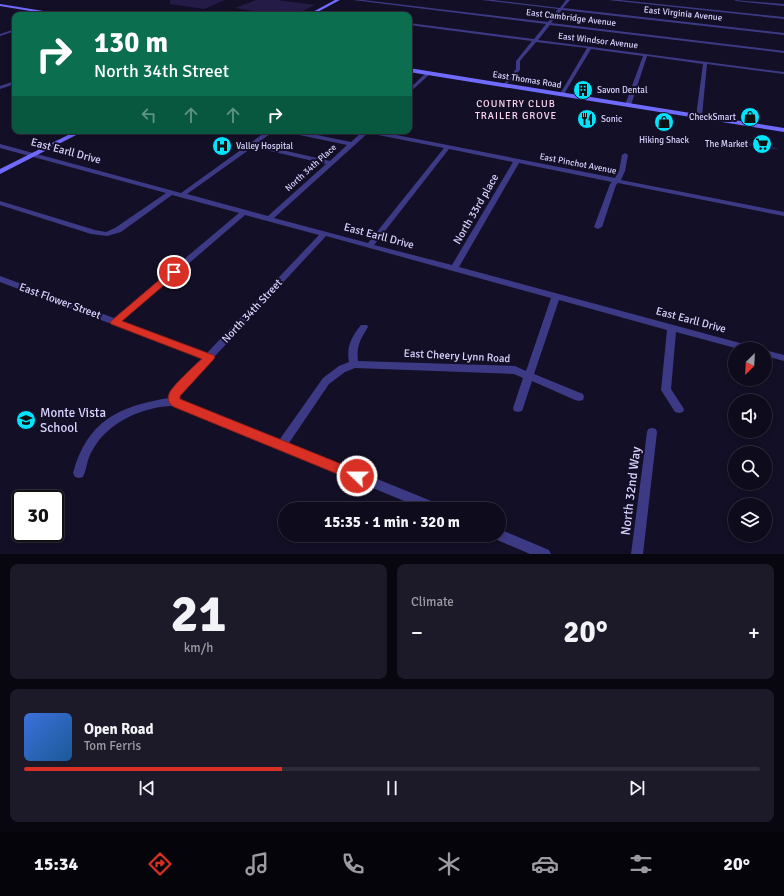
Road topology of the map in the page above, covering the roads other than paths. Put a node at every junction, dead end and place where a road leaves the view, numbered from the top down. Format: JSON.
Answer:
{"nodes":[{"id":1,"x":338,"y":0,"type":"edge"},
{"id":2,"x":355,"y":0,"type":"edge"},
{"id":3,"x":484,"y":0,"type":"edge"},
{"id":4,"x":568,"y":0,"type":"edge"},
{"id":5,"x":610,"y":0,"type":"edge"},
{"id":6,"x":736,"y":0,"type":"edge"},
{"id":7,"x":0,"y":5,"type":"edge"},
{"id":8,"x":784,"y":5,"type":"edge"},
{"id":9,"x":561,"y":9,"type":"junction"},
{"id":10,"x":43,"y":12,"type":"edge"},
{"id":11,"x":315,"y":12,"type":"edge"},
{"id":12,"x":784,"y":18,"type":"edge"},
{"id":13,"x":412,"y":24,"type":"edge"},
{"id":14,"x":548,"y":24,"type":"junction"},
{"id":15,"x":417,"y":25,"type":"junction"},
{"id":16,"x":412,"y":29,"type":"edge"},
{"id":17,"x":12,"y":31,"type":"edge"},
{"id":18,"x":784,"y":34,"type":"edge"},
{"id":19,"x":0,"y":35,"type":"edge"},
{"id":20,"x":535,"y":40,"type":"junction"},
{"id":21,"x":589,"y":48,"type":"junction"},
{"id":22,"x":784,"y":52,"type":"edge"},
{"id":23,"x":645,"y":55,"type":"junction"},
{"id":24,"x":705,"y":63,"type":"junction"},
{"id":25,"x":412,"y":70,"type":"edge"},
{"id":26,"x":429,"y":73,"type":"junction"},
{"id":27,"x":784,"y":73,"type":"edge"},
{"id":28,"x":12,"y":83,"type":"edge"},
{"id":29,"x":505,"y":85,"type":"junction"},
{"id":30,"x":0,"y":88,"type":"edge"},
{"id":31,"x":412,"y":89,"type":"edge"},
{"id":32,"x":562,"y":94,"type":"junction"},
{"id":33,"x":628,"y":105,"type":"junction"},
{"id":34,"x":699,"y":116,"type":"junction"},
{"id":35,"x":784,"y":130,"type":"edge"},
{"id":36,"x":75,"y":134,"type":"edge"},
{"id":37,"x":267,"y":134,"type":"edge"},
{"id":38,"x":304,"y":134,"type":"edge"},
{"id":39,"x":364,"y":134,"type":"edge"},
{"id":40,"x":382,"y":134,"type":"edge"},
{"id":41,"x":352,"y":144,"type":"junction"},
{"id":42,"x":251,"y":145,"type":"junction"},
{"id":43,"x":0,"y":146,"type":"edge"},
{"id":44,"x":448,"y":147,"type":"junction"},
{"id":45,"x":34,"y":155,"type":"junction"},
{"id":46,"x":625,"y":155,"type":"dead end"},
{"id":47,"x":517,"y":161,"type":"junction"},
{"id":48,"x":331,"y":163,"type":"junction"},
{"id":49,"x":0,"y":172,"type":"edge"},
{"id":50,"x":617,"y":181,"type":"junction"},
{"id":51,"x":172,"y":192,"type":"junction"},
{"id":52,"x":182,"y":195,"type":"junction"},
{"id":53,"x":0,"y":203,"type":"edge"},
{"id":54,"x":244,"y":212,"type":"junction"},
{"id":55,"x":784,"y":214,"type":"edge"},
{"id":56,"x":269,"y":219,"type":"junction"},
{"id":57,"x":598,"y":228,"type":"dead end"},
{"id":58,"x":324,"y":234,"type":"junction"},
{"id":59,"x":369,"y":246,"type":"junction"},
{"id":60,"x":454,"y":269,"type":"junction"},
{"id":61,"x":0,"y":279,"type":"edge"},
{"id":62,"x":556,"y":296,"type":"junction"},
{"id":63,"x":115,"y":322,"type":"junction"},
{"id":64,"x":364,"y":327,"type":"dead end"},
{"id":65,"x":672,"y":328,"type":"junction"},
{"id":66,"x":728,"y":343,"type":"edge"},
{"id":67,"x":772,"y":355,"type":"edge"},
{"id":68,"x":209,"y":357,"type":"junction"},
{"id":69,"x":784,"y":358,"type":"edge"},
{"id":70,"x":354,"y":364,"type":"junction"},
{"id":71,"x":529,"y":375,"type":"junction"},
{"id":72,"x":579,"y":398,"type":"dead end"},
{"id":73,"x":174,"y":401,"type":"junction"},
{"id":74,"x":518,"y":408,"type":"dead end"},
{"id":75,"x":679,"y":409,"type":"dead end"},
{"id":76,"x":652,"y":432,"type":"dead end"},
{"id":77,"x":282,"y":445,"type":"junction"},
{"id":78,"x":79,"y":473,"type":"dead end"},
{"id":79,"x":420,"y":502,"type":"edge"},
{"id":80,"x":506,"y":538,"type":"edge"},
{"id":81,"x":546,"y":554,"type":"edge"},
{"id":82,"x":637,"y":554,"type":"edge"}],
"edges":[{"from":1,"to":11,"type":"main road"},
{"from":2,"to":14,"type":"street","name":"East Cambridge Avenue"},
{"from":3,"to":9,"type":"street","name":"East Virginia Avenue"},
{"from":4,"to":9,"type":"street"},
{"from":5,"to":12,"type":"street"},
{"from":6,"to":8,"type":"street"},
{"from":7,"to":10,"type":"main road"},
{"from":9,"to":14,"type":"street"},
{"from":9,"to":18,"type":"street","name":"East Virginia Avenue"},
{"from":13,"to":15,"type":"street","name":"East Windsor Avenue"},
{"from":14,"to":20,"type":"street"},
{"from":14,"to":22,"type":"street","name":"East Cambridge Avenue"},
{"from":15,"to":16,"type":"street"},
{"from":15,"to":20,"type":"street","name":"East Windsor Avenue"},
{"from":17,"to":19,"type":"street"},
{"from":20,"to":21,"type":"street","name":"East Windsor Avenue"},
{"from":20,"to":29,"type":"street"},
{"from":21,"to":23,"type":"street","name":"East Windsor Avenue"},
{"from":21,"to":32,"type":"street"},
{"from":23,"to":24,"type":"street","name":"East Windsor Avenue"},
{"from":23,"to":33,"type":"street"},
{"from":24,"to":27,"type":"street","name":"East Windsor Avenue"},
{"from":24,"to":34,"type":"street"},
{"from":25,"to":26,"type":"main road","name":"East Thomas Road"},
{"from":26,"to":29,"type":"main road","name":"East Thomas Road"},
{"from":26,"to":31,"type":"street"},
{"from":28,"to":30,"type":"street"},
{"from":29,"to":32,"type":"main road","name":"East Thomas Road"},
{"from":32,"to":33,"type":"main road","name":"East Thomas Road"},
{"from":33,"to":34,"type":"main road","name":"East Thomas Road"},
{"from":34,"to":35,"type":"main road","name":"East Thomas Road"},
{"from":36,"to":45,"type":"main road"},
{"from":37,"to":42,"type":"street"},
{"from":38,"to":41,"type":"street"},
{"from":39,"to":41,"type":"street","name":"North 34th Place"},
{"from":40,"to":44,"type":"street","name":"East Pinchot Avenue"},
{"from":41,"to":48,"type":"street","name":"North 34th Place"},
{"from":42,"to":48,"type":"street"},
{"from":42,"to":52,"type":"street"},
{"from":43,"to":45,"type":"street","name":"East Earll Drive"},
{"from":44,"to":47,"type":"street","name":"East Pinchot Avenue"},
{"from":44,"to":59,"type":"street"},
{"from":45,"to":49,"type":"main road"},
{"from":45,"to":51,"type":"street","name":"East Earll Drive"},
{"from":46,"to":50,"type":"street"},
{"from":47,"to":50,"type":"street","name":"East Pinchot Avenue"},
{"from":47,"to":60,"type":"street","name":"North 33rd place"},
{"from":48,"to":56,"type":"street","name":"North 34th Place"},
{"from":50,"to":55,"type":"street","name":"East Pinchot Avenue"},
{"from":50,"to":57,"type":"street"},
{"from":51,"to":52,"type":"street","name":"East Earll Drive"},
{"from":51,"to":53,"type":"street"},
{"from":52,"to":54,"type":"street","name":"East Earll Drive"},
{"from":54,"to":56,"type":"street","name":"East Earll Drive"},
{"from":54,"to":63,"type":"street"},
{"from":56,"to":58,"type":"street","name":"East Earll Drive"},
{"from":58,"to":59,"type":"street","name":"East Earll Drive"},
{"from":58,"to":68,"type":"street","name":"North 34th Street"},
{"from":59,"to":60,"type":"street","name":"East Earll Drive"},
{"from":60,"to":62,"type":"street","name":"East Earll Drive"},
{"from":61,"to":63,"type":"street","name":"East Flower Street"},
{"from":62,"to":65,"type":"street","name":"East Earll Drive"},
{"from":62,"to":71,"type":"street"},
{"from":63,"to":68,"type":"street","name":"East Flower Street"},
{"from":64,"to":70,"type":"street"},
{"from":65,"to":66,"type":"street","name":"East Earll Drive"},
{"from":65,"to":75,"type":"street"},
{"from":67,"to":69,"type":"street"},
{"from":68,"to":73,"type":"street","name":"North 34th Street"},
{"from":70,"to":71,"type":"street","name":"East Cheery Lynn Road"},
{"from":70,"to":77,"type":"street"},
{"from":71,"to":72,"type":"street","name":"East Cheery Lynn Road"},
{"from":71,"to":74,"type":"street"},
{"from":73,"to":77,"type":"street"},
{"from":73,"to":78,"type":"street"},
{"from":76,"to":82,"type":"street","name":"North 32nd Way"},
{"from":77,"to":79,"type":"street"},
{"from":80,"to":81,"type":"street"}]}
